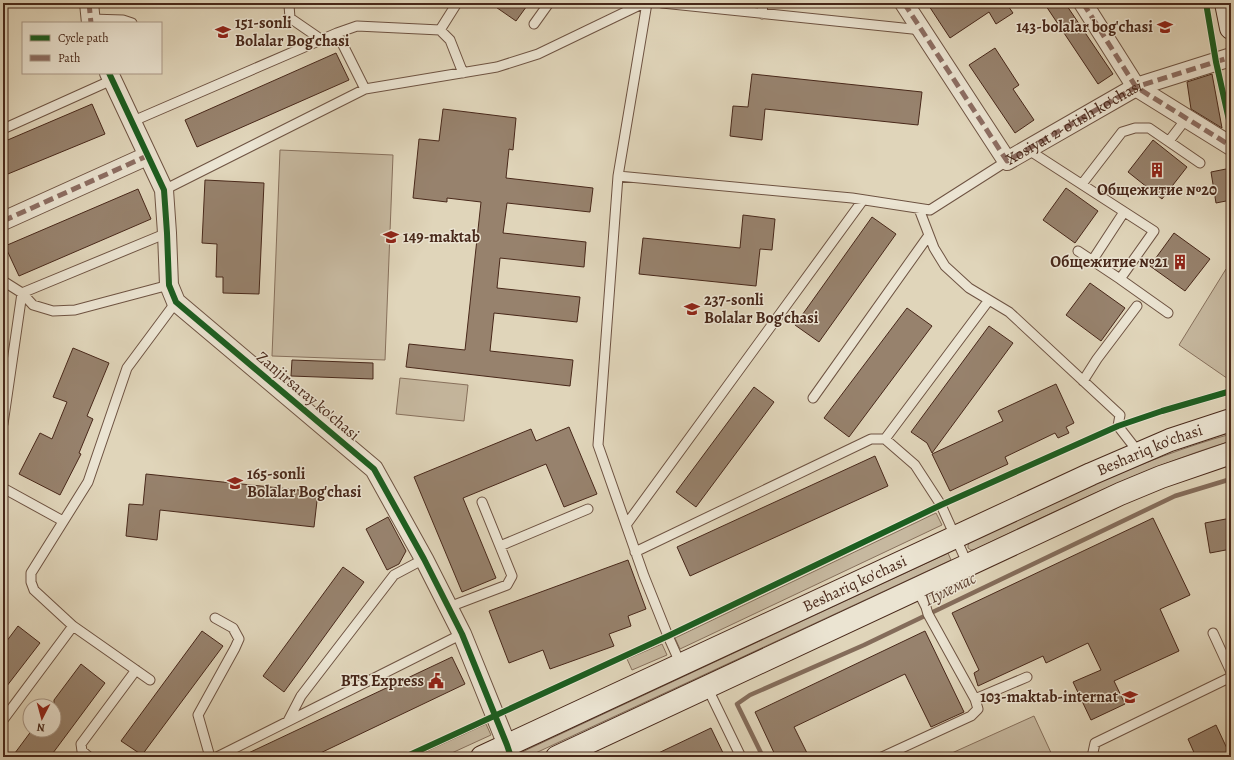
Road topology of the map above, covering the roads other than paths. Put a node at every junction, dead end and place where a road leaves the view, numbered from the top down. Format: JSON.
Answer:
{"nodes":[{"id":1,"x":290,"y":3,"type":"edge"},
{"id":2,"x":457,"y":3,"type":"edge"},
{"id":3,"x":549,"y":3,"type":"edge"},
{"id":4,"x":645,"y":3,"type":"edge"},
{"id":5,"x":662,"y":3,"type":"edge"},
{"id":6,"x":763,"y":3,"type":"edge"},
{"id":7,"x":904,"y":3,"type":"edge"},
{"id":8,"x":1083,"y":3,"type":"edge"},
{"id":9,"x":762,"y":14,"type":"junction"},
{"id":10,"x":90,"y":15,"type":"edge"},
{"id":11,"x":129,"y":22,"type":"edge"},
{"id":12,"x":534,"y":24,"type":"dead end"},
{"id":13,"x":440,"y":30,"type":"junction"},
{"id":14,"x":922,"y":30,"type":"junction"},
{"id":15,"x":337,"y":33,"type":"junction"},
{"id":16,"x":322,"y":40,"type":"junction"},
{"id":17,"x":1231,"y":57,"type":"edge"},
{"id":18,"x":463,"y":72,"type":"junction"},
{"id":19,"x":111,"y":77,"type":"edge"},
{"id":20,"x":1136,"y":87,"type":"junction"},
{"id":21,"x":365,"y":90,"type":"junction"},
{"id":22,"x":1186,"y":119,"type":"junction"},
{"id":23,"x":131,"y":122,"type":"junction"},
{"id":24,"x":3,"y":129,"type":"edge"},
{"id":25,"x":1169,"y":141,"type":"junction"},
{"id":26,"x":1231,"y":146,"type":"edge"},
{"id":27,"x":1027,"y":149,"type":"junction"},
{"id":28,"x":147,"y":156,"type":"junction"},
{"id":29,"x":1006,"y":161,"type":"junction"},
{"id":30,"x":1200,"y":163,"type":"dead end"},
{"id":31,"x":618,"y":176,"type":"junction"},
{"id":32,"x":1082,"y":184,"type":"junction"},
{"id":33,"x":164,"y":190,"type":"junction"},
{"id":34,"x":863,"y":200,"type":"junction"},
{"id":35,"x":919,"y":209,"type":"junction"},
{"id":36,"x":1124,"y":212,"type":"junction"},
{"id":37,"x":3,"y":221,"type":"edge"},
{"id":38,"x":167,"y":233,"type":"junction"},
{"id":39,"x":929,"y":235,"type":"junction"},
{"id":40,"x":1078,"y":252,"type":"dead end"},
{"id":41,"x":1092,"y":261,"type":"junction"},
{"id":42,"x":1120,"y":279,"type":"junction"},
{"id":43,"x":3,"y":281,"type":"edge"},
{"id":44,"x":169,"y":285,"type":"junction"},
{"id":45,"x":22,"y":294,"type":"junction"},
{"id":46,"x":989,"y":300,"type":"junction"},
{"id":47,"x":176,"y":302,"type":"junction"},
{"id":48,"x":1137,"y":306,"type":"dead end"},
{"id":49,"x":1168,"y":313,"type":"dead end"},
{"id":50,"x":1083,"y":381,"type":"junction"},
{"id":51,"x":813,"y":398,"type":"dead end"},
{"id":52,"x":1231,"y":420,"type":"edge"},
{"id":53,"x":3,"y":424,"type":"edge"},
{"id":54,"x":884,"y":439,"type":"junction"},
{"id":55,"x":1139,"y":453,"type":"junction"},
{"id":56,"x":1231,"y":453,"type":"edge"},
{"id":57,"x":3,"y":488,"type":"edge"},
{"id":58,"x":482,"y":502,"type":"dead end"},
{"id":59,"x":588,"y":509,"type":"dead end"},
{"id":60,"x":63,"y":520,"type":"junction"},
{"id":61,"x":626,"y":525,"type":"junction"},
{"id":62,"x":955,"y":537,"type":"junction"},
{"id":63,"x":500,"y":546,"type":"junction"},
{"id":64,"x":635,"y":552,"type":"junction"},
{"id":65,"x":424,"y":559,"type":"junction"},
{"id":66,"x":968,"y":565,"type":"junction"},
{"id":67,"x":917,"y":589,"type":"junction"},
{"id":68,"x":449,"y":607,"type":"junction"},
{"id":69,"x":214,"y":618,"type":"dead end"},
{"id":70,"x":73,"y":626,"type":"junction"},
{"id":71,"x":1213,"y":633,"type":"dead end"},
{"id":72,"x":462,"y":634,"type":"junction"},
{"id":73,"x":681,"y":664,"type":"junction"},
{"id":74,"x":136,"y":670,"type":"junction"},
{"id":75,"x":1231,"y":672,"type":"edge"},
{"id":76,"x":1027,"y":677,"type":"dead end"},
{"id":77,"x":1231,"y":677,"type":"edge"},
{"id":78,"x":150,"y":680,"type":"dead end"},
{"id":79,"x":707,"y":687,"type":"junction"},
{"id":80,"x":974,"y":699,"type":"junction"},
{"id":81,"x":3,"y":720,"type":"edge"},
{"id":82,"x":288,"y":721,"type":"junction"},
{"id":83,"x":509,"y":751,"type":"edge"},
{"id":84,"x":89,"y":757,"type":"edge"},
{"id":85,"x":210,"y":757,"type":"edge"},
{"id":86,"x":217,"y":757,"type":"edge"},
{"id":87,"x":482,"y":757,"type":"edge"},
{"id":88,"x":557,"y":757,"type":"edge"},
{"id":89,"x":741,"y":757,"type":"edge"},
{"id":90,"x":882,"y":757,"type":"edge"},
{"id":91,"x":1092,"y":757,"type":"edge"}],
"edges":[{"from":1,"to":16,"type":"lane"},
{"from":2,"to":13,"type":"lane"},
{"from":3,"to":12,"type":"lane"},
{"from":4,"to":18,"type":"lane"},
{"from":4,"to":31,"type":"lane"},
{"from":5,"to":9,"type":"lane"},
{"from":6,"to":9,"type":"lane"},
{"from":7,"to":14,"type":"street","name":"Xosiyat 2-o'tish ko'chasi"},
{"from":8,"to":20,"type":"street"},
{"from":9,"to":14,"type":"lane"},
{"from":10,"to":11,"type":"lane"},
{"from":13,"to":15,"type":"lane"},
{"from":13,"to":18,"type":"lane"},
{"from":14,"to":29,"type":"street","name":"Xosiyat 2-o'tish ko'chasi"},
{"from":15,"to":16,"type":"lane"},
{"from":15,"to":21,"type":"lane"},
{"from":16,"to":23,"type":"lane"},
{"from":17,"to":20,"type":"street","name":"Xosiyat 2-o'tish ko'chasi"},
{"from":18,"to":21,"type":"lane"},
{"from":19,"to":23,"type":"street","name":"Zanjirsaray ko'chasi"},
{"from":19,"to":24,"type":"lane"},
{"from":20,"to":22,"type":"street"},
{"from":20,"to":27,"type":"street","name":"Xosiyat 2-o'tish ko'chasi"},
{"from":21,"to":33,"type":"lane"},
{"from":22,"to":25,"type":"lane"},
{"from":22,"to":26,"type":"street"},
{"from":23,"to":28,"type":"street","name":"Zanjirsaray ko'chasi"},
{"from":25,"to":30,"type":"lane"},
{"from":25,"to":32,"type":"lane"},
{"from":27,"to":29,"type":"street","name":"Xosiyat 2-o'tish ko'chasi"},
{"from":27,"to":32,"type":"lane"},
{"from":28,"to":33,"type":"street","name":"Zanjirsaray ko'chasi"},
{"from":28,"to":37,"type":"street"},
{"from":29,"to":35,"type":"lane"},
{"from":31,"to":34,"type":"lane"},
{"from":31,"to":61,"type":"lane"},
{"from":32,"to":36,"type":"lane"},
{"from":33,"to":38,"type":"street","name":"Zanjirsaray ko'chasi"},
{"from":34,"to":35,"type":"lane"},
{"from":34,"to":61,"type":"lane"},
{"from":35,"to":39,"type":"lane"},
{"from":36,"to":41,"type":"lane"},
{"from":36,"to":42,"type":"lane"},
{"from":38,"to":44,"type":"street","name":"Zanjirsaray ko'chasi"},
{"from":38,"to":45,"type":"lane"},
{"from":39,"to":46,"type":"lane"},
{"from":39,"to":51,"type":"lane"},
{"from":40,"to":41,"type":"lane"},
{"from":41,"to":42,"type":"lane"},
{"from":42,"to":49,"type":"lane"},
{"from":43,"to":45,"type":"lane"},
{"from":44,"to":45,"type":"lane"},
{"from":44,"to":47,"type":"street","name":"Zanjirsaray ko'chasi"},
{"from":45,"to":53,"type":"lane"},
{"from":46,"to":50,"type":"lane"},
{"from":46,"to":54,"type":"lane"},
{"from":47,"to":60,"type":"lane"},
{"from":47,"to":65,"type":"street","name":"Zanjirsaray ko'chasi"},
{"from":48,"to":50,"type":"lane"},
{"from":50,"to":55,"type":"lane"},
{"from":52,"to":55,"type":"main road","name":"Beshariq ko'chasi"},
{"from":54,"to":62,"type":"lane"},
{"from":54,"to":64,"type":"lane"},
{"from":55,"to":62,"type":"main road","name":"Beshariq ko'chasi"},
{"from":56,"to":66,"type":"main road","name":"Beshariq ko'chasi"},
{"from":57,"to":60,"type":"lane"},
{"from":58,"to":63,"type":"lane"},
{"from":59,"to":63,"type":"lane"},
{"from":60,"to":70,"type":"lane"},
{"from":61,"to":64,"type":"lane"},
{"from":62,"to":66,"type":"lane"},
{"from":62,"to":73,"type":"main road","name":"Beshariq ko'chasi"},
{"from":63,"to":68,"type":"lane"},
{"from":64,"to":73,"type":"lane"},
{"from":65,"to":68,"type":"street","name":"Zanjirsaray ko'chasi"},
{"from":65,"to":82,"type":"lane"},
{"from":66,"to":67,"type":"main road","name":"Beshariq ko'chasi"},
{"from":67,"to":79,"type":"main road","name":"Beshariq ko'chasi"},
{"from":67,"to":80,"type":"lane"},
{"from":68,"to":72,"type":"street","name":"Zanjirsaray ko'chasi"},
{"from":69,"to":85,"type":"lane"},
{"from":70,"to":74,"type":"lane"},
{"from":70,"to":81,"type":"lane"},
{"from":71,"to":75,"type":"lane"},
{"from":72,"to":82,"type":"lane"},
{"from":72,"to":83,"type":"street","name":"Zanjirsaray ko'chasi"},
{"from":73,"to":83,"type":"main road","name":"Beshariq ko'chasi"},
{"from":74,"to":78,"type":"lane"},
{"from":74,"to":84,"type":"lane"},
{"from":76,"to":80,"type":"lane"},
{"from":77,"to":91,"type":"lane"},
{"from":79,"to":88,"type":"main road","name":"Beshariq ko'chasi"},
{"from":79,"to":89,"type":"lane"},
{"from":80,"to":90,"type":"lane"},
{"from":82,"to":86,"type":"lane"},
{"from":83,"to":87,"type":"main road","name":"Beshariq ko'chasi"}]}
